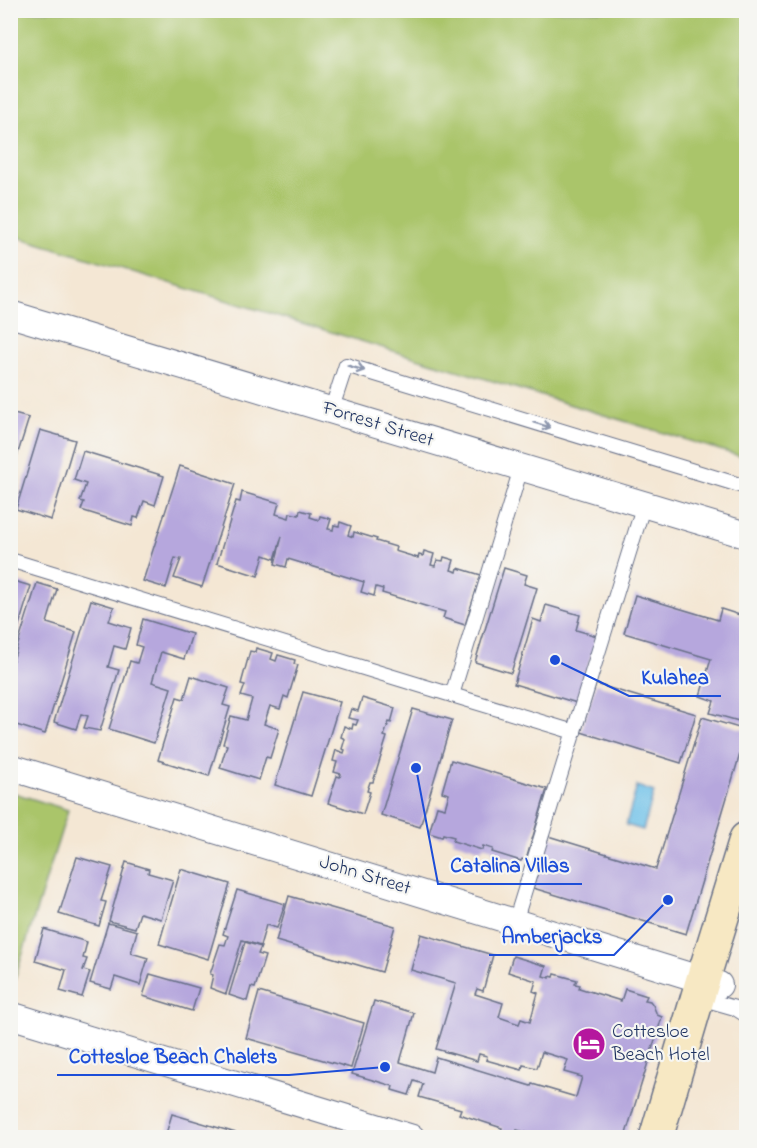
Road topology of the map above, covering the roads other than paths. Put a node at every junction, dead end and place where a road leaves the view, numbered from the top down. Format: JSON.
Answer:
{"nodes":[{"id":1,"x":10,"y":314,"type":"edge"},
{"id":2,"x":331,"y":411,"type":"junction"},
{"id":3,"x":521,"y":468,"type":"junction"},
{"id":4,"x":747,"y":487,"type":"edge"},
{"id":5,"x":645,"y":504,"type":"junction"},
{"id":6,"x":747,"y":535,"type":"edge"},
{"id":7,"x":10,"y":560,"type":"edge"},
{"id":8,"x":452,"y":695,"type":"junction"},
{"id":9,"x":574,"y":732,"type":"junction"},
{"id":10,"x":10,"y":767,"type":"edge"},
{"id":11,"x":747,"y":839,"type":"edge"},
{"id":12,"x":747,"y":894,"type":"edge"},
{"id":13,"x":515,"y":922,"type":"junction"},
{"id":14,"x":712,"y":989,"type":"junction"},
{"id":15,"x":10,"y":1015,"type":"edge"},
{"id":16,"x":747,"y":1015,"type":"edge"},
{"id":17,"x":412,"y":1137,"type":"edge"},
{"id":18,"x":656,"y":1137,"type":"edge"},
{"id":19,"x":673,"y":1137,"type":"edge"}],
"edges":[{"from":1,"to":2,"type":"street","name":"Forrest Street"},
{"from":2,"to":3,"type":"street","name":"Forrest Street"},
{"from":2,"to":4,"type":"lane","one_way":true},
{"from":3,"to":5,"type":"street","name":"Forrest Street"},
{"from":3,"to":8,"type":"lane"},
{"from":5,"to":6,"type":"street","name":"Forrest Street"},
{"from":5,"to":9,"type":"lane"},
{"from":7,"to":8,"type":"lane"},
{"from":8,"to":9,"type":"lane"},
{"from":9,"to":13,"type":"lane"},
{"from":10,"to":13,"type":"street","name":"John Street"},
{"from":11,"to":14,"type":"main road"},
{"from":12,"to":14,"type":"main road"},
{"from":13,"to":14,"type":"street","name":"John Street"},
{"from":14,"to":16,"type":"lane"},
{"from":14,"to":18,"type":"main road"},
{"from":14,"to":19,"type":"main road"},
{"from":15,"to":17,"type":"street"}]}
